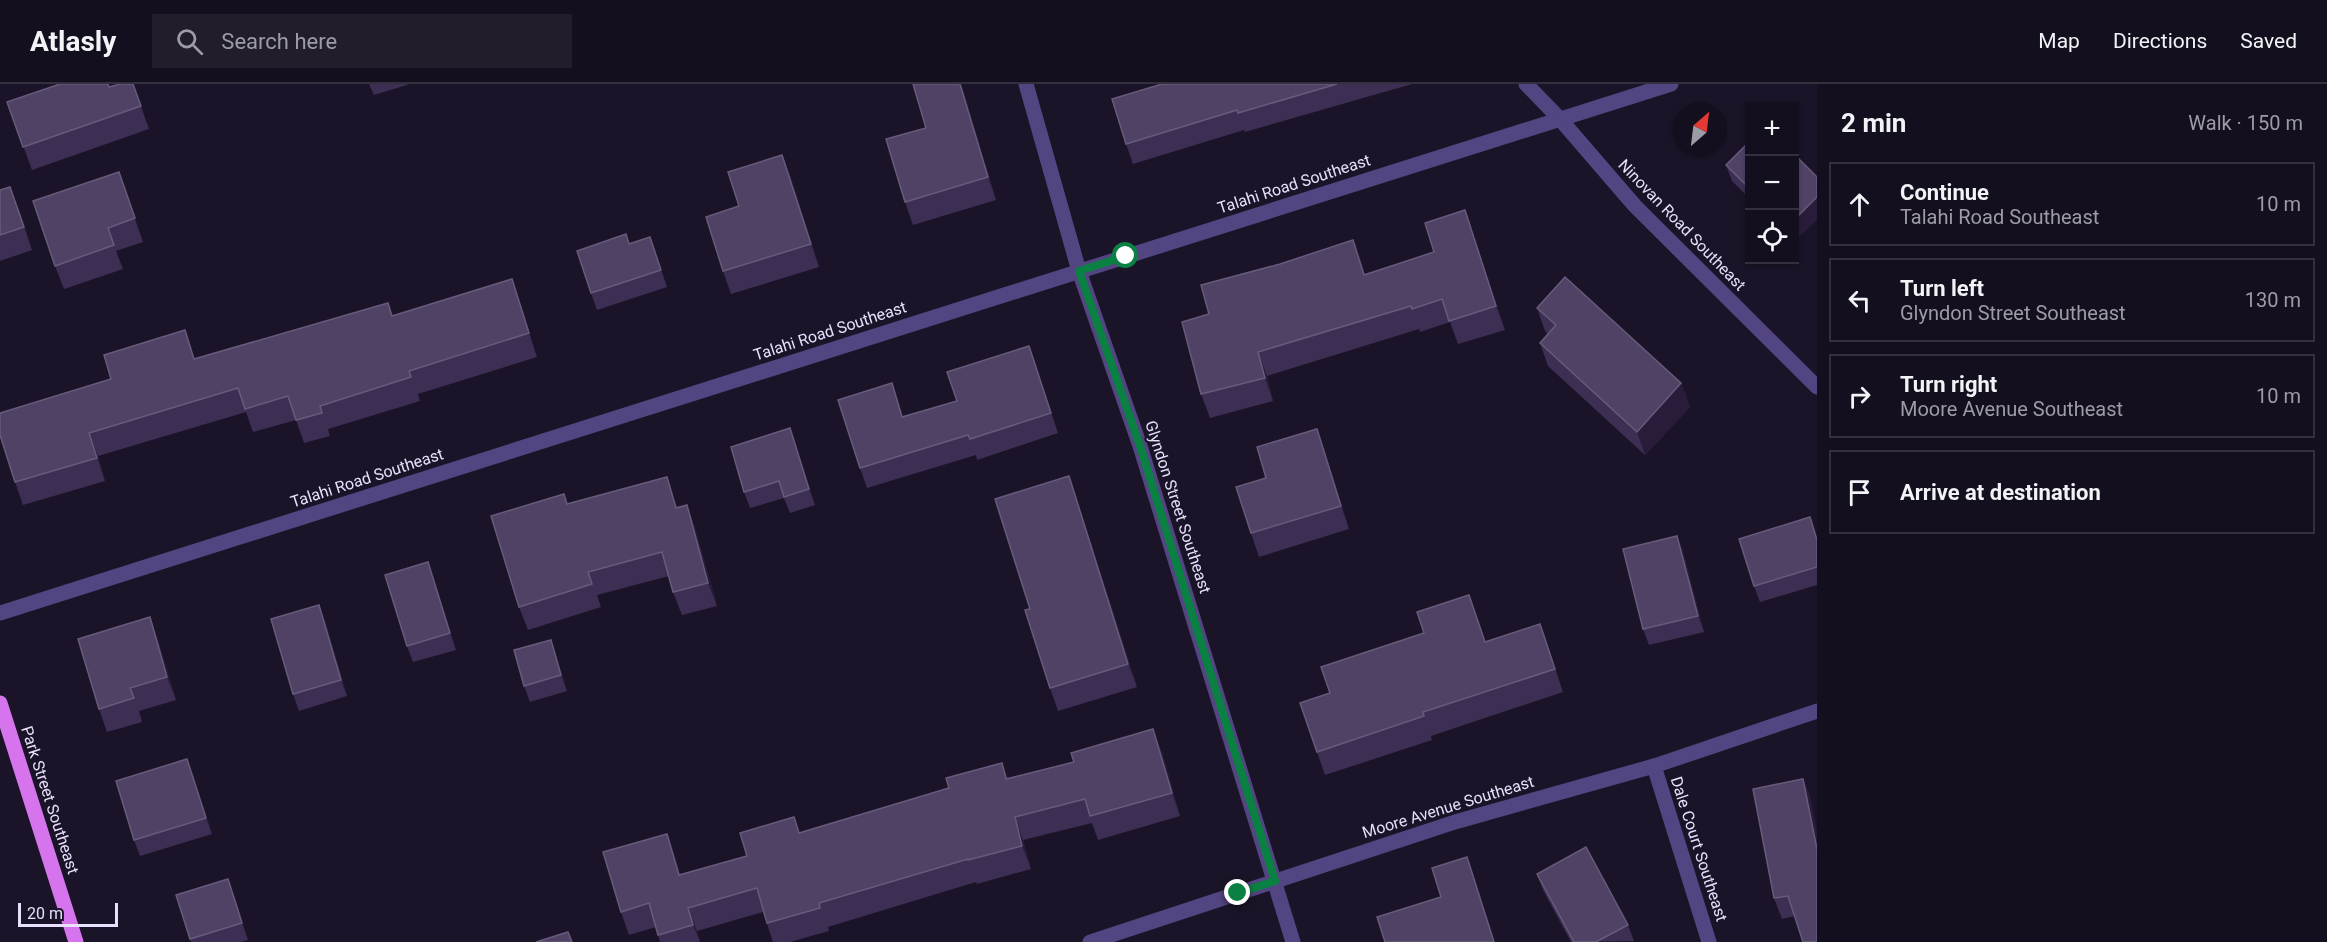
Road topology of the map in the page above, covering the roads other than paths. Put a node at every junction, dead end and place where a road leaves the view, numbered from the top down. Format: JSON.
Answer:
{"nodes":[{"id":1,"x":1026,"y":84,"type":"edge"},
{"id":2,"x":1526,"y":84,"type":"edge"},
{"id":3,"x":1671,"y":84,"type":"edge"},
{"id":4,"x":1560,"y":119,"type":"junction"},
{"id":5,"x":1079,"y":271,"type":"junction"},
{"id":6,"x":1817,"y":387,"type":"edge"},
{"id":7,"x":0,"y":613,"type":"edge"},
{"id":8,"x":0,"y":702,"type":"edge"},
{"id":9,"x":1817,"y":711,"type":"edge"},
{"id":10,"x":1654,"y":766,"type":"junction"},
{"id":11,"x":1275,"y":881,"type":"junction"},
{"id":12,"x":76,"y":942,"type":"edge"},
{"id":13,"x":1090,"y":942,"type":"edge"},
{"id":14,"x":1293,"y":942,"type":"edge"},
{"id":15,"x":1709,"y":942,"type":"edge"}],
"edges":[{"from":1,"to":5,"type":"street","name":"Glyndon Street Southeast"},
{"from":2,"to":4,"type":"street","name":"Ninovan Road Southeast"},
{"from":3,"to":4,"type":"street","name":"Talahi Road Southeast"},
{"from":4,"to":5,"type":"street","name":"Talahi Road Southeast"},
{"from":4,"to":6,"type":"street","name":"Ninovan Road Southeast"},
{"from":5,"to":7,"type":"street","name":"Talahi Road Southeast"},
{"from":5,"to":11,"type":"street","name":"Glyndon Street Southeast"},
{"from":8,"to":12,"type":"main road","name":"Park Street Southeast"},
{"from":9,"to":10,"type":"street","name":"Moore Avenue Southeast"},
{"from":10,"to":11,"type":"street","name":"Moore Avenue Southeast"},
{"from":10,"to":15,"type":"street","name":"Dale Court Southeast"},
{"from":11,"to":13,"type":"street","name":"Moore Avenue Southeast"},
{"from":11,"to":14,"type":"street","name":"Glyndon Street Southeast"}]}
